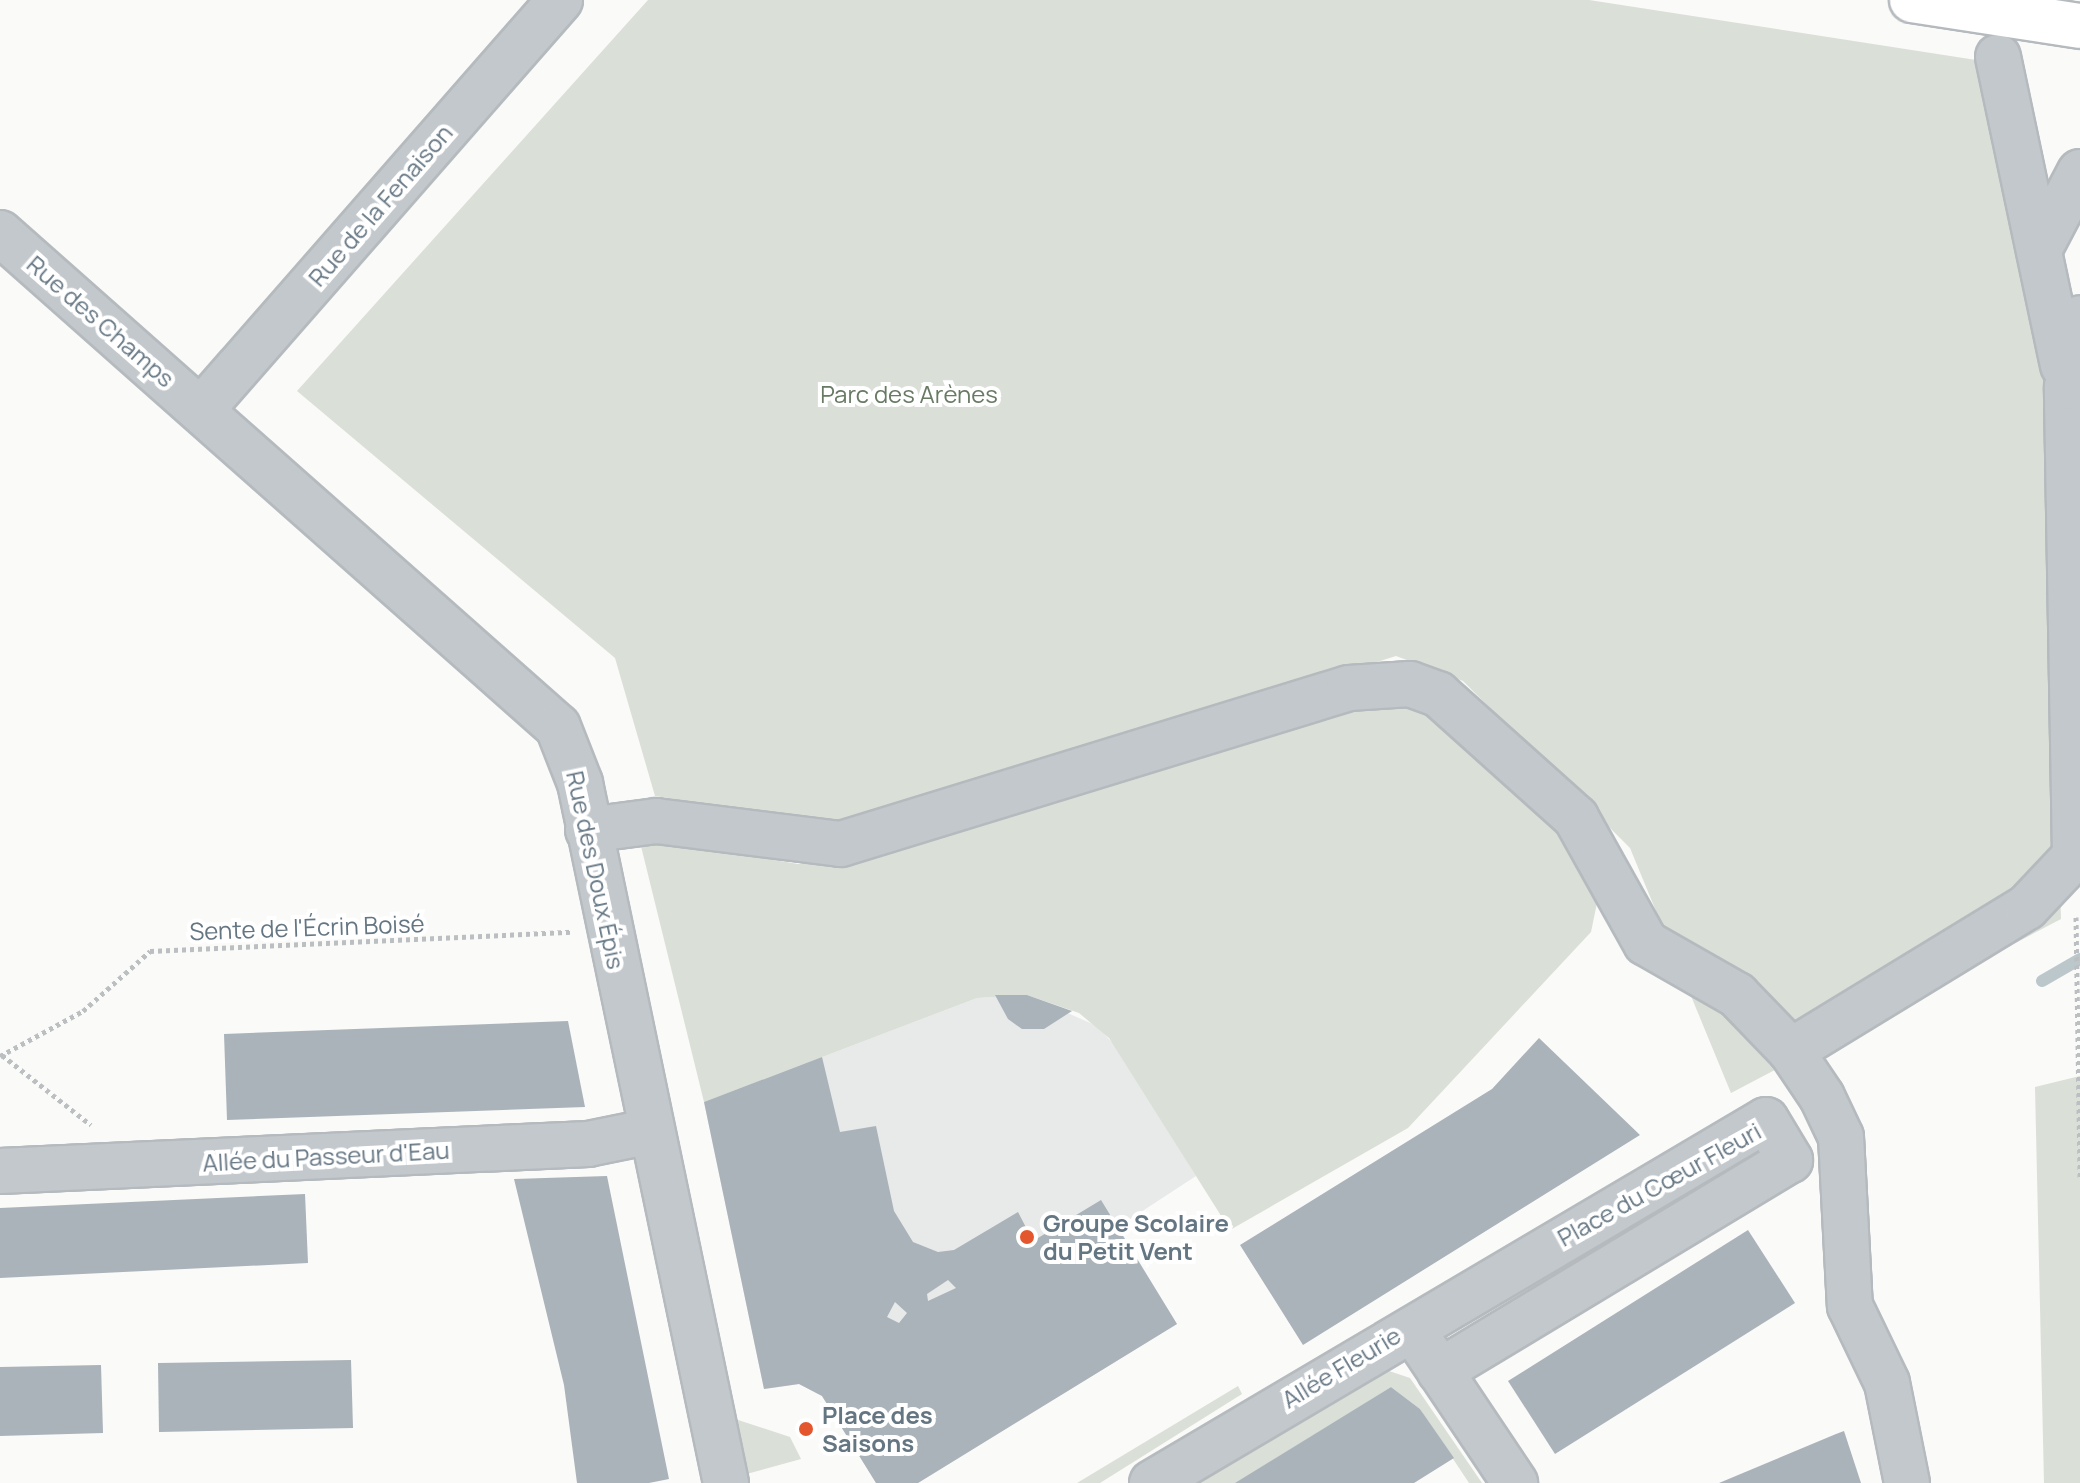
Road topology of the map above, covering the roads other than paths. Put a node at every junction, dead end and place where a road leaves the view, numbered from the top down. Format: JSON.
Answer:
{"nodes":[{"id":1,"x":560,"y":0,"type":"edge"},
{"id":2,"x":1912,"y":0,"type":"edge"},
{"id":3,"x":2080,"y":26,"type":"edge"},
{"id":4,"x":1998,"y":57,"type":"dead end"},
{"id":5,"x":2080,"y":172,"type":"edge"},
{"id":6,"x":0,"y":233,"type":"edge"},
{"id":7,"x":2039,"y":250,"type":"junction"},
{"id":8,"x":2080,"y":318,"type":"edge"},
{"id":9,"x":2067,"y":387,"type":"junction"},
{"id":10,"x":201,"y":410,"type":"junction"},
{"id":11,"x":588,"y":830,"type":"junction"},
{"id":12,"x":1791,"y":1051,"type":"junction"},
{"id":13,"x":1832,"y":1118,"type":"junction"},
{"id":14,"x":652,"y":1131,"type":"junction"},
{"id":15,"x":1778,"y":1140,"type":"junction"},
{"id":16,"x":0,"y":1171,"type":"edge"},
{"id":17,"x":1409,"y":1326,"type":"junction"},
{"id":18,"x":1440,"y":1371,"type":"junction"},
{"id":19,"x":726,"y":1483,"type":"edge"},
{"id":20,"x":1152,"y":1483,"type":"edge"},
{"id":21,"x":1515,"y":1483,"type":"edge"},
{"id":22,"x":1907,"y":1483,"type":"edge"}],
"edges":[{"from":1,"to":10,"type":"street","name":"Rue de la Fenaison"},
{"from":2,"to":3,"type":"main road"},
{"from":4,"to":7,"type":"street"},
{"from":5,"to":7,"type":"street"},
{"from":6,"to":10,"type":"street","name":"Rue des Champs"},
{"from":7,"to":9,"type":"street"},
{"from":8,"to":9,"type":"street"},
{"from":9,"to":12,"type":"street"},
{"from":10,"to":11,"type":"street","name":"Rue des Doux Épis"},
{"from":11,"to":12,"type":"street"},
{"from":11,"to":14,"type":"street","name":"Rue des Doux Épis"},
{"from":12,"to":13,"type":"street"},
{"from":13,"to":15,"type":"street"},
{"from":13,"to":22,"type":"street"},
{"from":14,"to":16,"type":"street","name":"Allée du Passeur d'Eau"},
{"from":14,"to":19,"type":"street","name":"Rue des Doux Épis"},
{"from":15,"to":17,"type":"street","name":"Place du Cœur Fleuri"},
{"from":15,"to":18,"type":"street","name":"Place du Cœur Fleuri"},
{"from":17,"to":18,"type":"street","name":"Allée Fleurie"},
{"from":17,"to":20,"type":"street","name":"Allée Fleurie"},
{"from":18,"to":21,"type":"street","name":"Allée Fleurie"}]}
